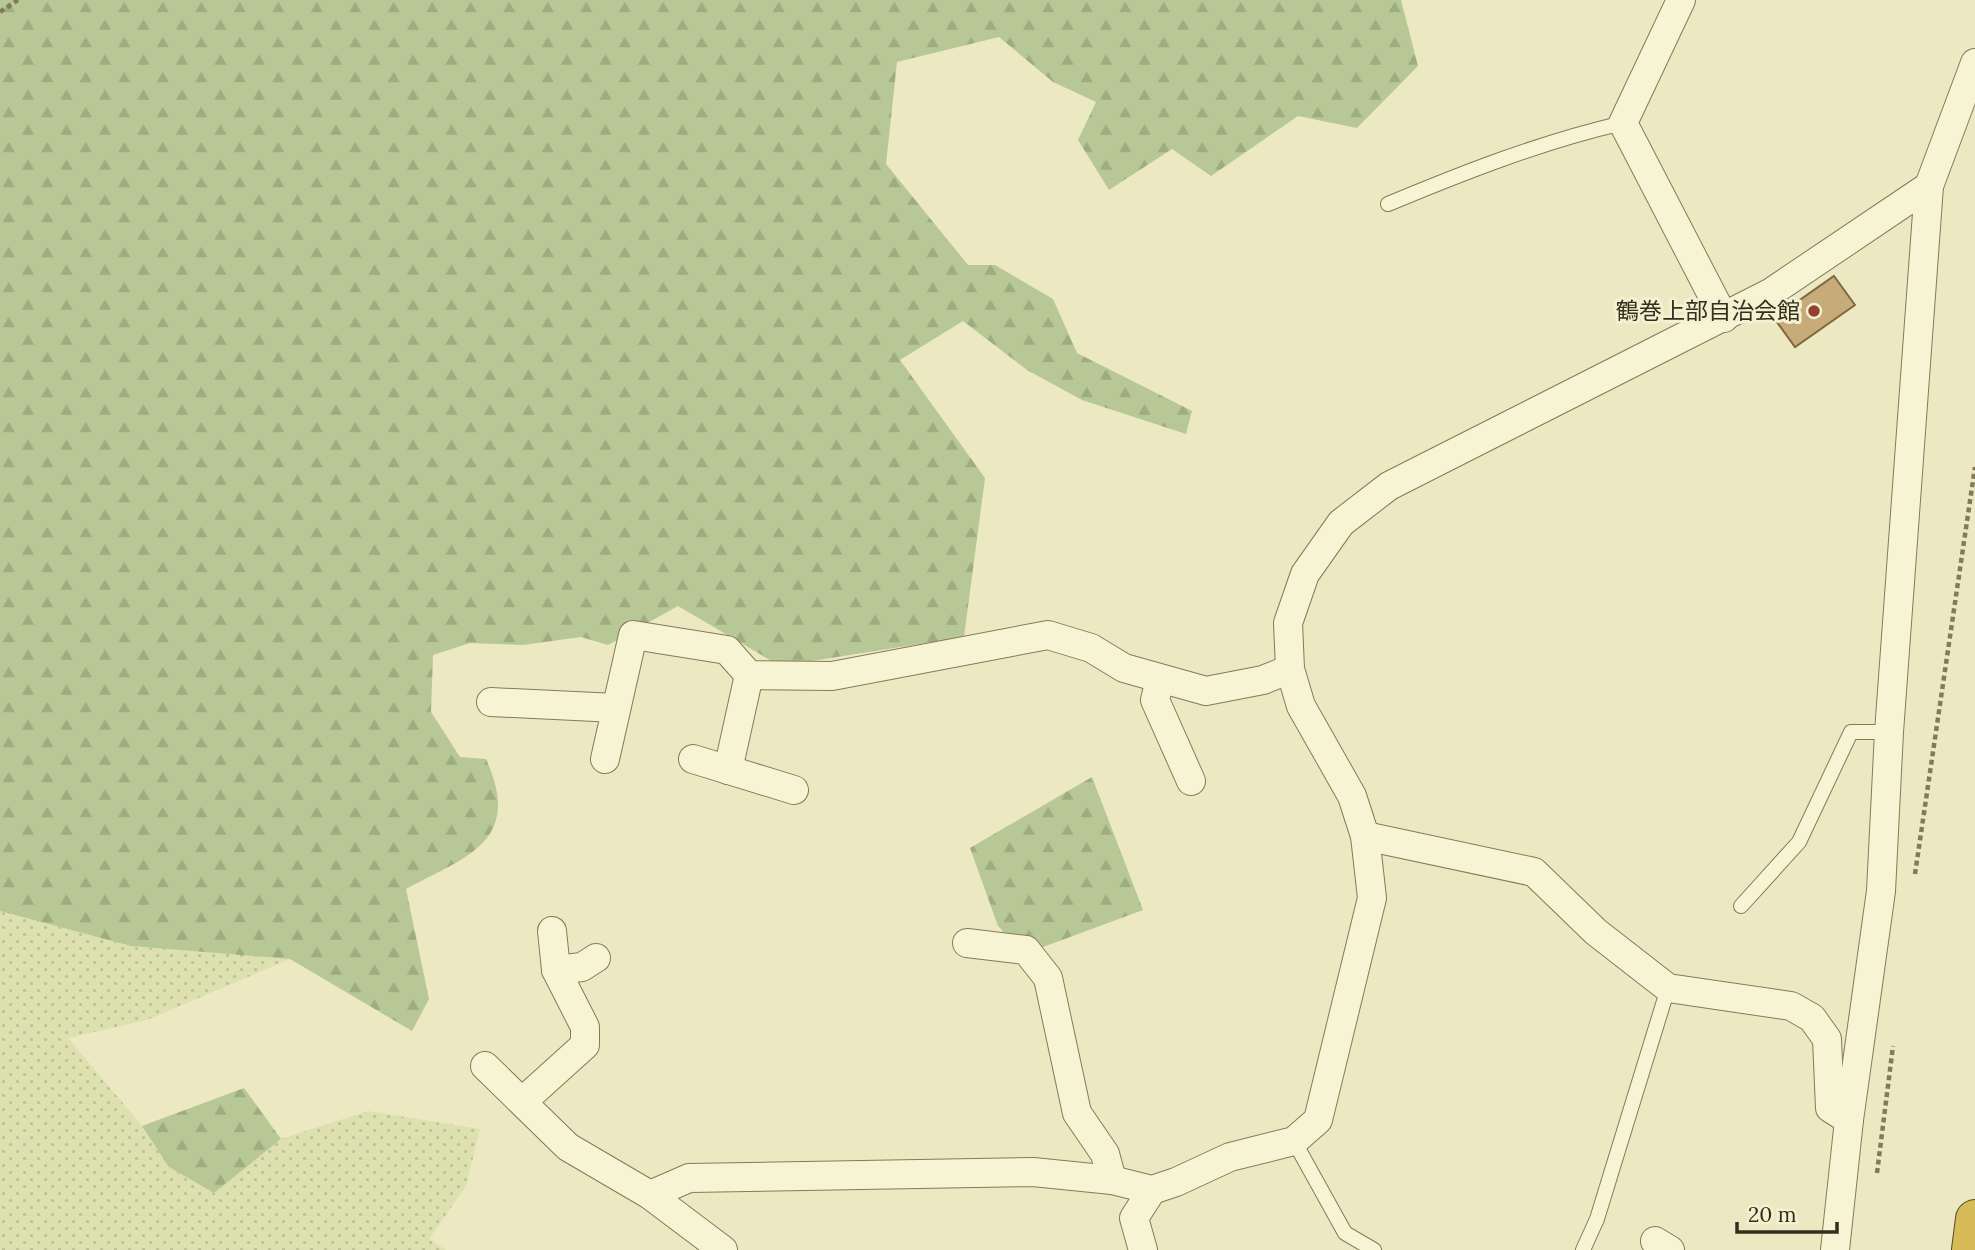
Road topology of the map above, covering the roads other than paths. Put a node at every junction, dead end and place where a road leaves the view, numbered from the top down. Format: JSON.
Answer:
{"nodes":[{"id":1,"x":1681,"y":0,"type":"edge"},
{"id":2,"x":1975,"y":63,"type":"edge"},
{"id":3,"x":1623,"y":123,"type":"junction"},
{"id":4,"x":1929,"y":186,"type":"junction"},
{"id":5,"x":1388,"y":204,"type":"dead end"},
{"id":6,"x":1724,"y":318,"type":"junction"},
{"id":7,"x":1290,"y":669,"type":"junction"},
{"id":8,"x":749,"y":675,"type":"junction"},
{"id":9,"x":1160,"y":679,"type":"junction"},
{"id":10,"x":491,"y":702,"type":"dead end"},
{"id":11,"x":617,"y":708,"type":"junction"},
{"id":12,"x":1889,"y":732,"type":"junction"},
{"id":13,"x":606,"y":759,"type":"dead end"},
{"id":14,"x":693,"y":759,"type":"dead end"},
{"id":15,"x":728,"y":769,"type":"junction"},
{"id":16,"x":1191,"y":781,"type":"dead end"},
{"id":17,"x":794,"y":790,"type":"dead end"},
{"id":18,"x":1365,"y":836,"type":"junction"},
{"id":19,"x":1741,"y":906,"type":"dead end"},
{"id":20,"x":552,"y":931,"type":"dead end"},
{"id":21,"x":967,"y":943,"type":"dead end"},
{"id":22,"x":596,"y":958,"type":"dead end"},
{"id":23,"x":556,"y":970,"type":"junction"},
{"id":24,"x":1668,"y":988,"type":"junction"},
{"id":25,"x":485,"y":1066,"type":"dead end"},
{"id":26,"x":523,"y":1101,"type":"junction"},
{"id":27,"x":1849,"y":1120,"type":"junction"},
{"id":28,"x":1294,"y":1141,"type":"junction"},
{"id":29,"x":1112,"y":1180,"type":"junction"},
{"id":30,"x":1152,"y":1190,"type":"junction"},
{"id":31,"x":650,"y":1195,"type":"junction"},
{"id":32,"x":1975,"y":1219,"type":"edge"},
{"id":33,"x":723,"y":1250,"type":"edge"},
{"id":34,"x":1143,"y":1250,"type":"edge"},
{"id":35,"x":1374,"y":1250,"type":"edge"},
{"id":36,"x":1583,"y":1250,"type":"edge"},
{"id":37,"x":1835,"y":1250,"type":"edge"},
{"id":38,"x":1971,"y":1250,"type":"edge"}],
"edges":[{"from":1,"to":3,"type":"street"},
{"from":2,"to":4,"type":"street"},
{"from":3,"to":5,"type":"lane"},
{"from":3,"to":6,"type":"street"},
{"from":4,"to":6,"type":"street"},
{"from":4,"to":12,"type":"street"},
{"from":6,"to":7,"type":"street"},
{"from":7,"to":9,"type":"street"},
{"from":7,"to":18,"type":"street"},
{"from":8,"to":9,"type":"street"},
{"from":8,"to":11,"type":"street"},
{"from":8,"to":15,"type":"street"},
{"from":9,"to":16,"type":"street"},
{"from":10,"to":11,"type":"street"},
{"from":11,"to":13,"type":"street"},
{"from":12,"to":19,"type":"lane"},
{"from":12,"to":27,"type":"street"},
{"from":14,"to":15,"type":"street"},
{"from":15,"to":17,"type":"street"},
{"from":18,"to":24,"type":"street"},
{"from":18,"to":28,"type":"street"},
{"from":20,"to":23,"type":"street"},
{"from":21,"to":29,"type":"street"},
{"from":22,"to":23,"type":"street"},
{"from":23,"to":26,"type":"street"},
{"from":24,"to":27,"type":"street"},
{"from":24,"to":36,"type":"lane"},
{"from":25,"to":26,"type":"street"},
{"from":26,"to":31,"type":"street"},
{"from":27,"to":37,"type":"street"},
{"from":28,"to":30,"type":"street"},
{"from":28,"to":35,"type":"lane"},
{"from":29,"to":30,"type":"street"},
{"from":29,"to":31,"type":"street"},
{"from":30,"to":34,"type":"street"},
{"from":31,"to":33,"type":"street"},
{"from":32,"to":38,"type":"highway"}]}
